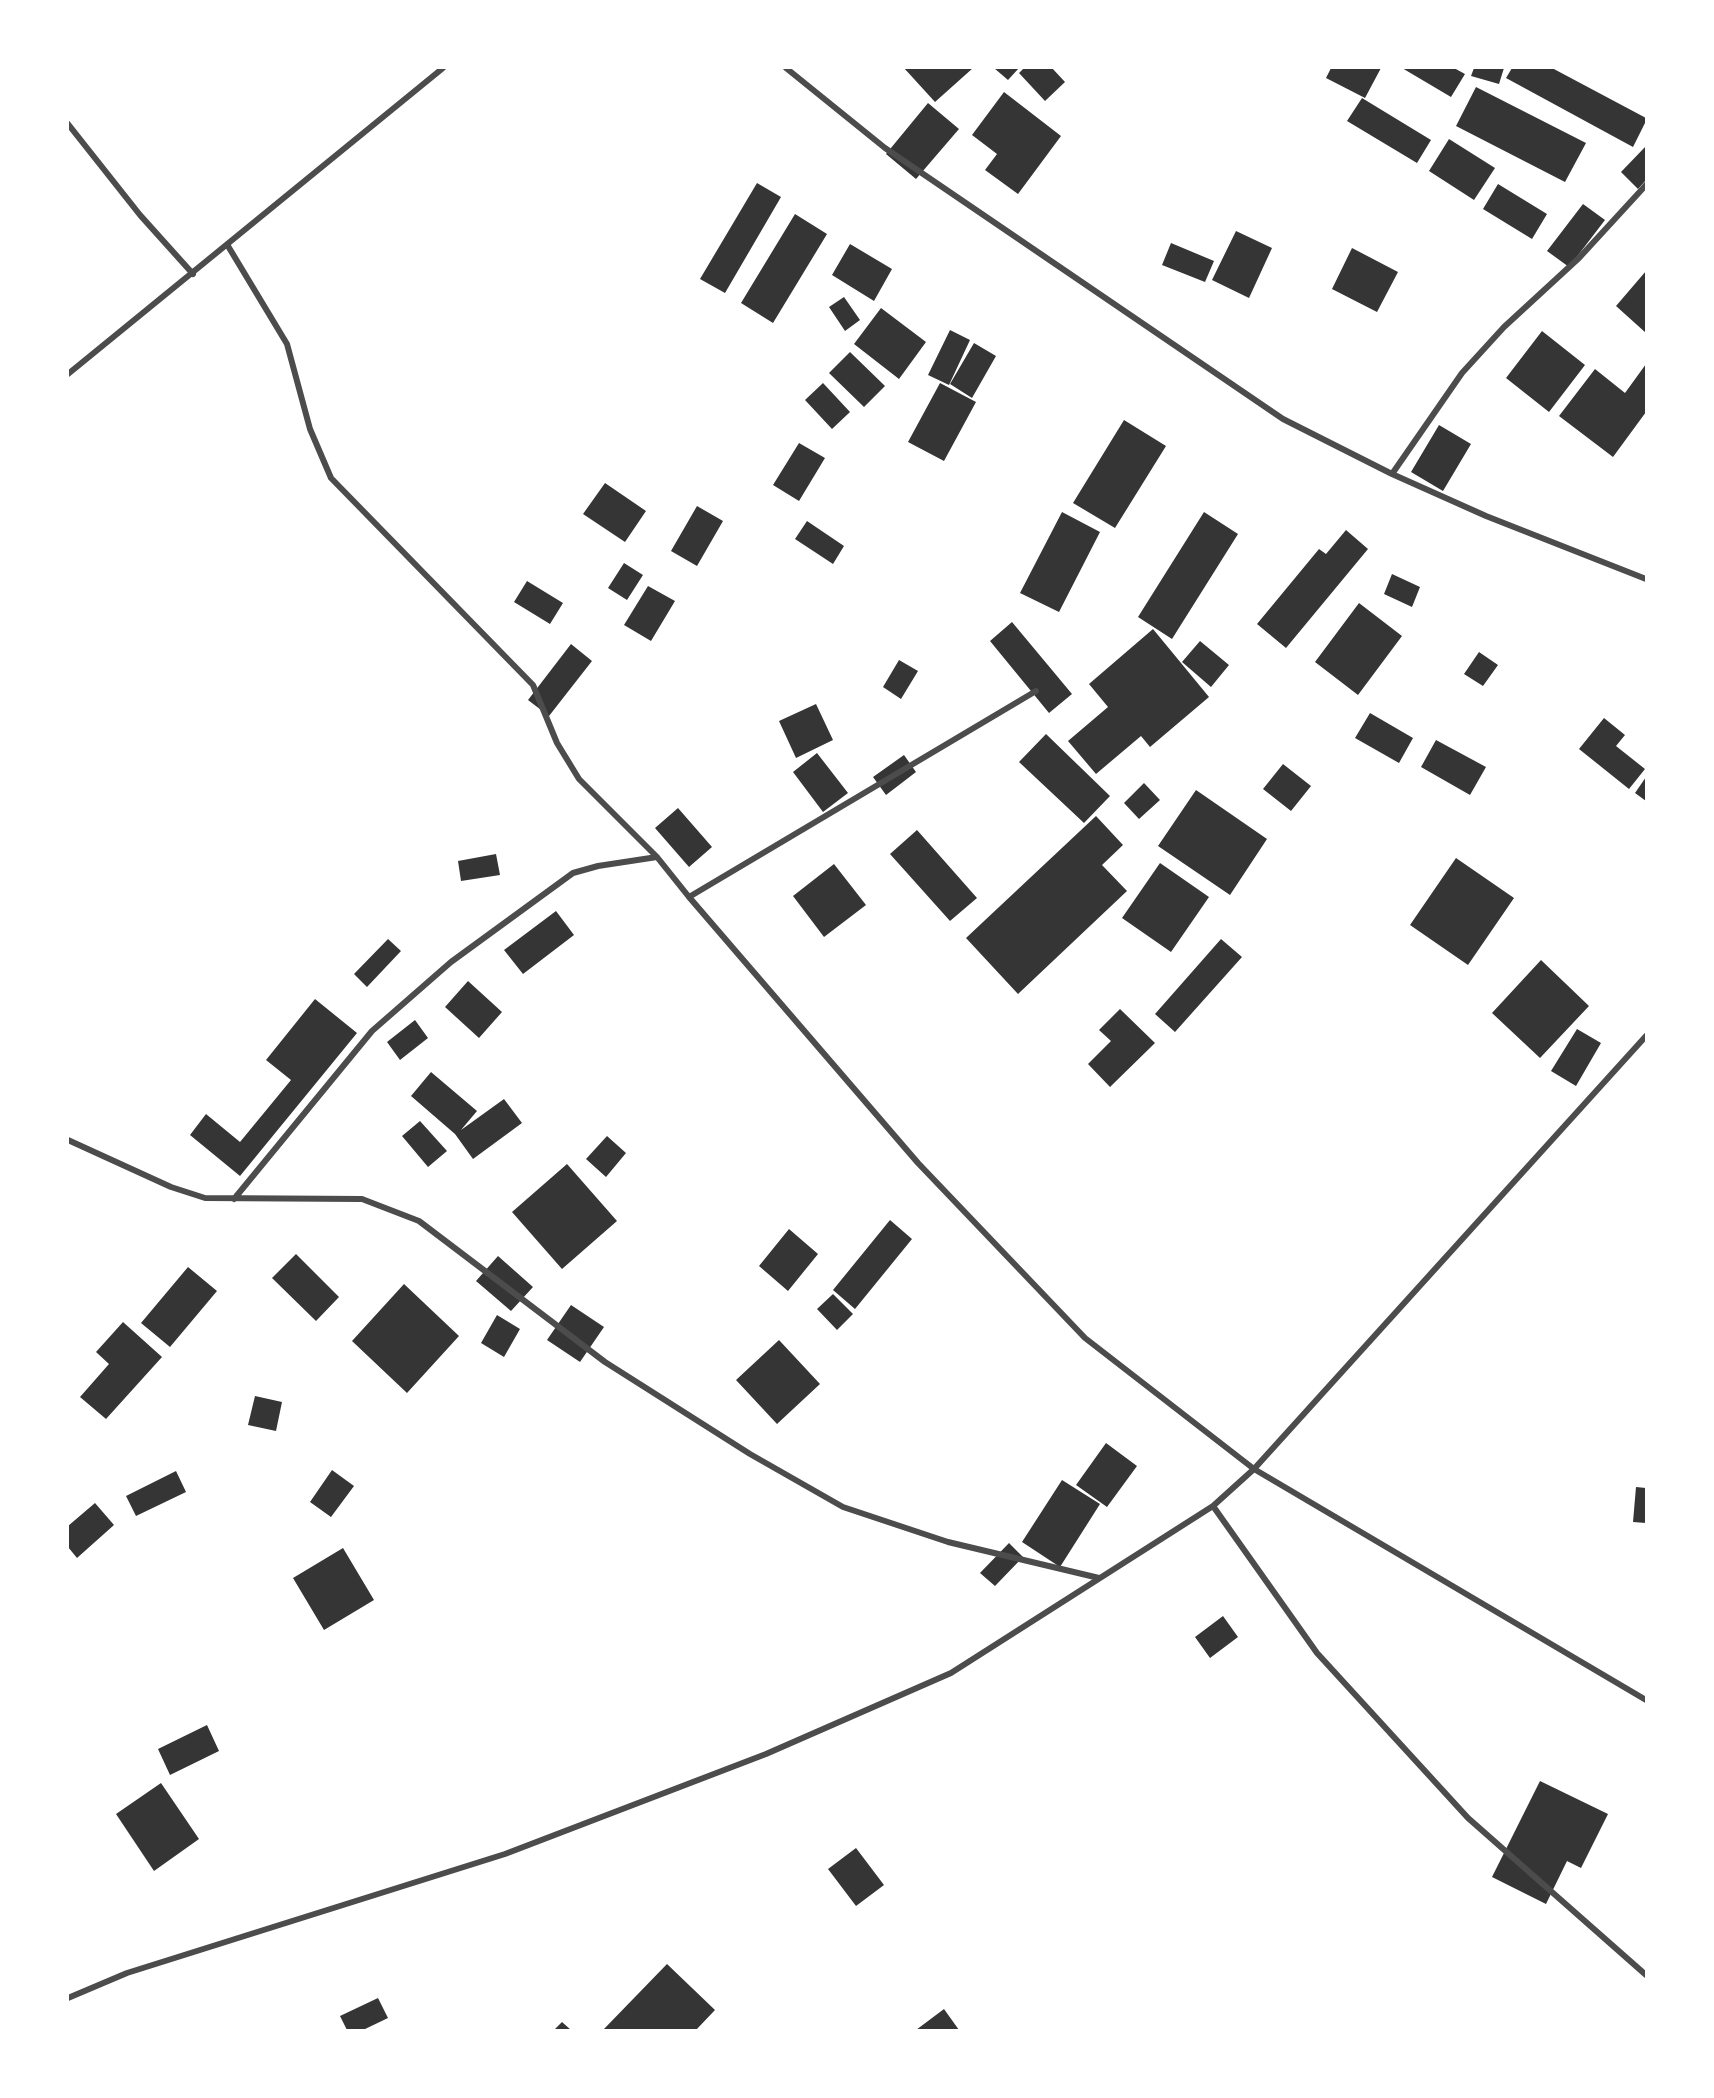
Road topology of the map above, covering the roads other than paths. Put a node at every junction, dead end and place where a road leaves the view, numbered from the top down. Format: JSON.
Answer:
{"nodes":[{"id":1,"x":443,"y":68,"type":"edge"},
{"id":2,"x":786,"y":68,"type":"edge"},
{"id":3,"x":68,"y":124,"type":"edge"},
{"id":4,"x":1647,"y":185,"type":"edge"},
{"id":5,"x":228,"y":246,"type":"junction"},
{"id":6,"x":193,"y":274,"type":"junction"},
{"id":7,"x":68,"y":374,"type":"edge"},
{"id":8,"x":1392,"y":474,"type":"junction"},
{"id":9,"x":1647,"y":579,"type":"edge"},
{"id":10,"x":1036,"y":691,"type":"dead end"},
{"id":11,"x":657,"y":857,"type":"junction"},
{"id":12,"x":689,"y":897,"type":"junction"},
{"id":13,"x":1647,"y":1036,"type":"edge"},
{"id":14,"x":68,"y":1140,"type":"edge"},
{"id":15,"x":234,"y":1198,"type":"junction"},
{"id":16,"x":1254,"y":1470,"type":"junction"},
{"id":17,"x":1213,"y":1506,"type":"junction"},
{"id":18,"x":1099,"y":1578,"type":"junction"},
{"id":19,"x":1647,"y":1700,"type":"edge"},
{"id":20,"x":1647,"y":1975,"type":"edge"},
{"id":21,"x":68,"y":1998,"type":"edge"}],
"edges":[{"from":1,"to":5,"type":"street"},
{"from":2,"to":8,"type":"street"},
{"from":3,"to":6,"type":"street"},
{"from":4,"to":8,"type":"street"},
{"from":5,"to":6,"type":"street"},
{"from":5,"to":11,"type":"street"},
{"from":6,"to":7,"type":"street"},
{"from":8,"to":9,"type":"street"},
{"from":10,"to":12,"type":"street"},
{"from":11,"to":12,"type":"street"},
{"from":11,"to":15,"type":"street"},
{"from":12,"to":16,"type":"street"},
{"from":13,"to":16,"type":"street"},
{"from":14,"to":15,"type":"street"},
{"from":15,"to":18,"type":"street"},
{"from":16,"to":17,"type":"street"},
{"from":16,"to":19,"type":"street"},
{"from":17,"to":18,"type":"street"},
{"from":17,"to":20,"type":"street"},
{"from":18,"to":21,"type":"street"}]}
